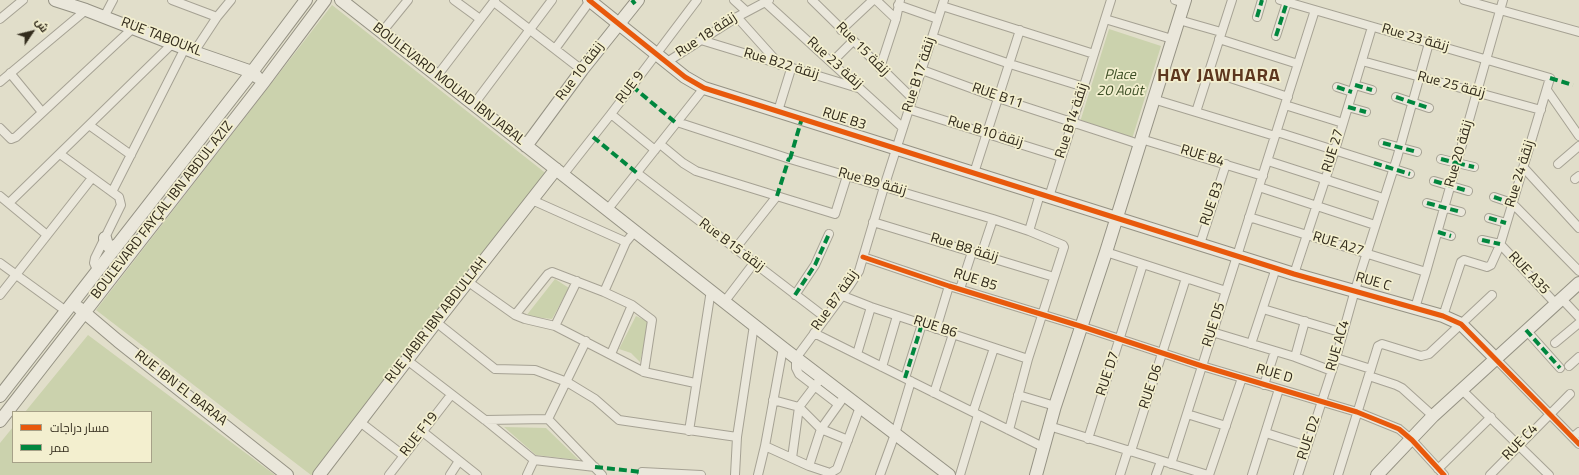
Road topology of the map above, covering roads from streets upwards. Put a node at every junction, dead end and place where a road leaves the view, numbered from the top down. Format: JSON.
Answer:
{"nodes":[{"id":1,"x":24,"y":0,"type":"edge"},
{"id":2,"x":113,"y":0,"type":"edge"},
{"id":3,"x":172,"y":0,"type":"edge"},
{"id":4,"x":231,"y":0,"type":"edge"},
{"id":5,"x":306,"y":0,"type":"edge"},
{"id":6,"x":324,"y":0,"type":"edge"},
{"id":7,"x":341,"y":0,"type":"edge"},
{"id":8,"x":408,"y":0,"type":"edge"},
{"id":9,"x":454,"y":0,"type":"edge"},
{"id":10,"x":552,"y":0,"type":"edge"},
{"id":11,"x":589,"y":0,"type":"edge"},
{"id":12,"x":697,"y":0,"type":"edge"},
{"id":13,"x":812,"y":0,"type":"edge"},
{"id":14,"x":873,"y":0,"type":"edge"},
{"id":15,"x":876,"y":0,"type":"edge"},
{"id":16,"x":1111,"y":0,"type":"edge"},
{"id":17,"x":1232,"y":0,"type":"edge"},
{"id":18,"x":1262,"y":0,"type":"edge"},
{"id":19,"x":1464,"y":0,"type":"edge"},
{"id":20,"x":1503,"y":0,"type":"edge"},
{"id":21,"x":63,"y":1,"type":"edge"},
{"id":22,"x":494,"y":1,"type":"edge"},
{"id":23,"x":635,"y":1,"type":"edge"},
{"id":24,"x":737,"y":1,"type":"edge"},
{"id":25,"x":767,"y":1,"type":"edge"},
{"id":26,"x":1181,"y":1,"type":"edge"},
{"id":27,"x":1284,"y":1,"type":"edge"},
{"id":28,"x":899,"y":3,"type":"edge"},
{"id":29,"x":943,"y":3,"type":"edge"},
{"id":30,"x":86,"y":10,"type":"junction"},
{"id":31,"x":1316,"y":10,"type":"junction"},
{"id":32,"x":1500,"y":10,"type":"junction"},
{"id":33,"x":746,"y":11,"type":"junction"},
{"id":34,"x":104,"y":17,"type":"junction"},
{"id":35,"x":217,"y":17,"type":"junction"},
{"id":36,"x":737,"y":17,"type":"junction"},
{"id":37,"x":1257,"y":17,"type":"dead end"},
{"id":38,"x":1105,"y":18,"type":"junction"},
{"id":39,"x":0,"y":19,"type":"edge"},
{"id":40,"x":480,"y":19,"type":"junction"},
{"id":41,"x":896,"y":19,"type":"junction"},
{"id":42,"x":938,"y":19,"type":"junction"},
{"id":43,"x":1179,"y":20,"type":"junction"},
{"id":44,"x":619,"y":24,"type":"junction"},
{"id":45,"x":1372,"y":27,"type":"junction"},
{"id":46,"x":133,"y":28,"type":"junction"},
{"id":47,"x":530,"y":30,"type":"junction"},
{"id":48,"x":841,"y":30,"type":"junction"},
{"id":49,"x":1020,"y":30,"type":"junction"},
{"id":50,"x":382,"y":32,"type":"junction"},
{"id":51,"x":1579,"y":32,"type":"edge"},
{"id":52,"x":932,"y":36,"type":"junction"},
{"id":53,"x":1220,"y":36,"type":"junction"},
{"id":54,"x":1276,"y":36,"type":"dead end"},
{"id":55,"x":1172,"y":39,"type":"junction"},
{"id":56,"x":700,"y":40,"type":"junction"},
{"id":57,"x":853,"y":41,"type":"junction"},
{"id":58,"x":173,"y":43,"type":"junction"},
{"id":59,"x":1429,"y":43,"type":"junction"},
{"id":60,"x":555,"y":49,"type":"junction"},
{"id":61,"x":189,"y":50,"type":"junction"},
{"id":62,"x":656,"y":53,"type":"junction"},
{"id":63,"x":1094,"y":54,"type":"junction"},
{"id":64,"x":1486,"y":60,"type":"junction"},
{"id":65,"x":667,"y":62,"type":"junction"},
{"id":66,"x":832,"y":62,"type":"junction"},
{"id":67,"x":1362,"y":62,"type":"junction"},
{"id":68,"x":1010,"y":64,"type":"junction"},
{"id":69,"x":1298,"y":64,"type":"junction"},
{"id":70,"x":781,"y":66,"type":"junction"},
{"id":71,"x":880,"y":68,"type":"junction"},
{"id":72,"x":791,"y":69,"type":"junction"},
{"id":73,"x":582,"y":70,"type":"junction"},
{"id":74,"x":922,"y":70,"type":"junction"},
{"id":75,"x":1209,"y":71,"type":"junction"},
{"id":76,"x":252,"y":72,"type":"junction"},
{"id":77,"x":10,"y":73,"type":"junction"},
{"id":78,"x":437,"y":76,"type":"junction"},
{"id":79,"x":1419,"y":77,"type":"junction"},
{"id":80,"x":1550,"y":78,"type":"joint"},
{"id":81,"x":0,"y":82,"type":"edge"},
{"id":82,"x":263,"y":83,"type":"junction"},
{"id":83,"x":1084,"y":87,"type":"junction"},
{"id":84,"x":1336,"y":87,"type":"dead end"},
{"id":85,"x":704,"y":88,"type":"junction"},
{"id":86,"x":861,"y":89,"type":"junction"},
{"id":87,"x":1354,"y":89,"type":"junction"},
{"id":88,"x":1372,"y":90,"type":"dead end"},
{"id":89,"x":1547,"y":90,"type":"junction"},
{"id":90,"x":1477,"y":93,"type":"junction"},
{"id":91,"x":912,"y":98,"type":"junction"},
{"id":92,"x":998,"y":98,"type":"junction"},
{"id":93,"x":1396,"y":98,"type":"dead end"},
{"id":94,"x":1153,"y":99,"type":"junction"},
{"id":95,"x":1287,"y":101,"type":"junction"},
{"id":96,"x":1412,"y":103,"type":"junction"},
{"id":97,"x":474,"y":104,"type":"junction"},
{"id":98,"x":1348,"y":107,"type":"junction"},
{"id":99,"x":1429,"y":108,"type":"dead end"},
{"id":100,"x":908,"y":109,"type":"junction"},
{"id":101,"x":1541,"y":110,"type":"junction"},
{"id":102,"x":778,"y":111,"type":"junction"},
{"id":103,"x":42,"y":112,"type":"junction"},
{"id":104,"x":1196,"y":112,"type":"junction"},
{"id":105,"x":1366,"y":112,"type":"dead end"},
{"id":106,"x":611,"y":114,"type":"junction"},
{"id":107,"x":677,"y":122,"type":"junction"},
{"id":108,"x":1073,"y":122,"type":"junction"},
{"id":109,"x":1343,"y":123,"type":"junction"},
{"id":110,"x":89,"y":125,"type":"junction"},
{"id":111,"x":902,"y":127,"type":"junction"},
{"id":112,"x":0,"y":128,"type":"edge"},
{"id":113,"x":987,"y":134,"type":"junction"},
{"id":114,"x":1276,"y":134,"type":"junction"},
{"id":115,"x":1579,"y":136,"type":"edge"},
{"id":116,"x":1140,"y":141,"type":"junction"},
{"id":117,"x":1383,"y":143,"type":"dead end"},
{"id":118,"x":526,"y":146,"type":"junction"},
{"id":119,"x":1579,"y":146,"type":"edge"},
{"id":120,"x":658,"y":147,"type":"junction"},
{"id":121,"x":1400,"y":147,"type":"junction"},
{"id":122,"x":896,"y":149,"type":"junction"},
{"id":123,"x":1335,"y":150,"type":"junction"},
{"id":124,"x":1417,"y":152,"type":"dead end"},
{"id":125,"x":60,"y":154,"type":"junction"},
{"id":126,"x":131,"y":155,"type":"junction"},
{"id":127,"x":1061,"y":157,"type":"junction"},
{"id":128,"x":1441,"y":159,"type":"dead end"},
{"id":129,"x":1268,"y":161,"type":"junction"},
{"id":130,"x":1457,"y":163,"type":"junction"},
{"id":131,"x":1226,"y":164,"type":"junction"},
{"id":132,"x":1558,"y":164,"type":"dead end"},
{"id":133,"x":1474,"y":167,"type":"dead end"},
{"id":134,"x":1524,"y":168,"type":"junction"},
{"id":135,"x":1393,"y":169,"type":"junction"},
{"id":136,"x":560,"y":172,"type":"junction"},
{"id":137,"x":637,"y":173,"type":"junction"},
{"id":138,"x":974,"y":173,"type":"junction"},
{"id":139,"x":1410,"y":174,"type":"dead end"},
{"id":140,"x":847,"y":176,"type":"junction"},
{"id":141,"x":1263,"y":176,"type":"junction"},
{"id":142,"x":92,"y":178,"type":"junction"},
{"id":143,"x":1326,"y":179,"type":"junction"},
{"id":144,"x":1434,"y":181,"type":"dead end"},
{"id":145,"x":1451,"y":186,"type":"junction"},
{"id":146,"x":884,"y":187,"type":"junction"},
{"id":147,"x":1259,"y":187,"type":"junction"},
{"id":148,"x":1468,"y":191,"type":"dead end"},
{"id":149,"x":112,"y":192,"type":"junction"},
{"id":150,"x":0,"y":196,"type":"edge"},
{"id":151,"x":778,"y":196,"type":"junction"},
{"id":152,"x":1045,"y":196,"type":"junction"},
{"id":153,"x":1494,"y":197,"type":"dead end"},
{"id":154,"x":1384,"y":198,"type":"junction"},
{"id":155,"x":532,"y":200,"type":"junction"},
{"id":156,"x":1427,"y":202,"type":"dead end"},
{"id":157,"x":9,"y":203,"type":"junction"},
{"id":158,"x":1512,"y":203,"type":"junction"},
{"id":159,"x":1317,"y":206,"type":"junction"},
{"id":160,"x":1444,"y":208,"type":"junction"},
{"id":161,"x":608,"y":209,"type":"junction"},
{"id":162,"x":1461,"y":212,"type":"dead end"},
{"id":163,"x":1249,"y":217,"type":"junction"},
{"id":164,"x":1116,"y":218,"type":"junction"},
{"id":165,"x":1489,"y":218,"type":"dead end"},
{"id":166,"x":994,"y":219,"type":"junction"},
{"id":167,"x":873,"y":222,"type":"junction"},
{"id":168,"x":1506,"y":223,"type":"junction"},
{"id":169,"x":1375,"y":225,"type":"junction"},
{"id":170,"x":1579,"y":228,"type":"edge"},
{"id":171,"x":635,"y":231,"type":"junction"},
{"id":172,"x":1029,"y":231,"type":"junction"},
{"id":173,"x":1438,"y":232,"type":"junction"},
{"id":174,"x":47,"y":234,"type":"junction"},
{"id":175,"x":829,"y":234,"type":"dead end"},
{"id":176,"x":1307,"y":235,"type":"junction"},
{"id":177,"x":1451,"y":236,"type":"dead end"},
{"id":178,"x":105,"y":238,"type":"junction"},
{"id":179,"x":1482,"y":240,"type":"dead end"},
{"id":180,"x":626,"y":242,"type":"junction"},
{"id":181,"x":1200,"y":244,"type":"junction"},
{"id":182,"x":1500,"y":244,"type":"junction"},
{"id":183,"x":117,"y":245,"type":"junction"},
{"id":184,"x":735,"y":249,"type":"junction"},
{"id":185,"x":972,"y":252,"type":"junction"},
{"id":186,"x":1106,"y":252,"type":"junction"},
{"id":187,"x":1366,"y":253,"type":"junction"},
{"id":188,"x":981,"y":255,"type":"junction"},
{"id":189,"x":1237,"y":256,"type":"junction"},
{"id":190,"x":863,"y":257,"type":"junction"},
{"id":191,"x":0,"y":263,"type":"edge"},
{"id":192,"x":754,"y":263,"type":"junction"},
{"id":193,"x":1144,"y":264,"type":"junction"},
{"id":194,"x":1276,"y":268,"type":"junction"},
{"id":195,"x":97,"y":270,"type":"junction"},
{"id":196,"x":1579,"y":271,"type":"edge"},
{"id":197,"x":1426,"y":272,"type":"junction"},
{"id":198,"x":1294,"y":274,"type":"junction"},
{"id":199,"x":15,"y":275,"type":"junction"},
{"id":200,"x":1054,"y":277,"type":"junction"},
{"id":201,"x":1186,"y":278,"type":"junction"},
{"id":202,"x":467,"y":281,"type":"junction"},
{"id":203,"x":577,"y":281,"type":"junction"},
{"id":204,"x":1579,"y":283,"type":"edge"},
{"id":205,"x":950,"y":286,"type":"junction"},
{"id":206,"x":960,"y":289,"type":"junction"},
{"id":207,"x":711,"y":290,"type":"junction"},
{"id":208,"x":1355,"y":290,"type":"junction"},
{"id":209,"x":1226,"y":291,"type":"junction"},
{"id":210,"x":604,"y":292,"type":"junction"},
{"id":211,"x":0,"y":295,"type":"edge"},
{"id":212,"x":795,"y":295,"type":"junction"},
{"id":213,"x":1492,"y":295,"type":"dead end"},
{"id":214,"x":843,"y":296,"type":"junction"},
{"id":215,"x":725,"y":301,"type":"junction"},
{"id":216,"x":1558,"y":301,"type":"junction"},
{"id":217,"x":632,"y":305,"type":"junction"},
{"id":218,"x":69,"y":307,"type":"junction"},
{"id":219,"x":871,"y":307,"type":"junction"},
{"id":220,"x":1415,"y":308,"type":"junction"},
{"id":221,"x":1263,"y":309,"type":"junction"},
{"id":222,"x":84,"y":313,"type":"junction"},
{"id":223,"x":515,"y":315,"type":"junction"},
{"id":224,"x":1043,"y":315,"type":"junction"},
{"id":225,"x":897,"y":316,"type":"junction"},
{"id":226,"x":1442,"y":316,"type":"junction"},
{"id":227,"x":1579,"y":317,"type":"edge"},
{"id":228,"x":826,"y":318,"type":"junction"},
{"id":229,"x":1305,"y":321,"type":"junction"},
{"id":230,"x":436,"y":322,"type":"junction"},
{"id":231,"x":754,"y":324,"type":"junction"},
{"id":232,"x":922,"y":324,"type":"junction"},
{"id":233,"x":1461,"y":324,"type":"junction"},
{"id":234,"x":1579,"y":324,"type":"edge"},
{"id":235,"x":555,"y":326,"type":"junction"},
{"id":236,"x":1080,"y":326,"type":"junction"},
{"id":237,"x":936,"y":329,"type":"junction"},
{"id":238,"x":1526,"y":330,"type":"junction"},
{"id":239,"x":1212,"y":332,"type":"junction"},
{"id":240,"x":1343,"y":332,"type":"junction"},
{"id":241,"x":814,"y":333,"type":"junction"},
{"id":242,"x":953,"y":334,"type":"junction"},
{"id":243,"x":1120,"y":340,"type":"junction"},
{"id":244,"x":586,"y":341,"type":"junction"},
{"id":245,"x":1555,"y":343,"type":"dead end"},
{"id":246,"x":1251,"y":344,"type":"junction"},
{"id":247,"x":783,"y":348,"type":"junction"},
{"id":248,"x":994,"y":348,"type":"junction"},
{"id":249,"x":1275,"y":351,"type":"junction"},
{"id":250,"x":1163,"y":353,"type":"junction"},
{"id":251,"x":611,"y":354,"type":"junction"},
{"id":252,"x":857,"y":354,"type":"junction"},
{"id":253,"x":1579,"y":357,"type":"edge"},
{"id":254,"x":796,"y":358,"type":"junction"},
{"id":255,"x":1295,"y":358,"type":"junction"},
{"id":256,"x":1336,"y":358,"type":"junction"},
{"id":257,"x":1028,"y":359,"type":"junction"},
{"id":258,"x":1496,"y":359,"type":"junction"},
{"id":259,"x":407,"y":360,"type":"junction"},
{"id":260,"x":1202,"y":366,"type":"junction"},
{"id":261,"x":1569,"y":366,"type":"dead end"},
{"id":262,"x":882,"y":367,"type":"junction"},
{"id":263,"x":1560,"y":368,"type":"dead end"},
{"id":264,"x":1332,"y":371,"type":"junction"},
{"id":265,"x":644,"y":372,"type":"junction"},
{"id":266,"x":1370,"y":373,"type":"junction"},
{"id":267,"x":1242,"y":378,"type":"junction"},
{"id":268,"x":908,"y":380,"type":"junction"},
{"id":269,"x":818,"y":381,"type":"junction"},
{"id":270,"x":567,"y":382,"type":"junction"},
{"id":271,"x":696,"y":383,"type":"junction"},
{"id":272,"x":1264,"y":384,"type":"junction"},
{"id":273,"x":1279,"y":389,"type":"junction"},
{"id":274,"x":1461,"y":389,"type":"junction"},
{"id":275,"x":934,"y":393,"type":"junction"},
{"id":276,"x":1570,"y":394,"type":"dead end"},
{"id":277,"x":451,"y":395,"type":"junction"},
{"id":278,"x":1018,"y":395,"type":"junction"},
{"id":279,"x":0,"y":396,"type":"edge"},
{"id":280,"x":773,"y":400,"type":"junction"},
{"id":281,"x":842,"y":400,"type":"junction"},
{"id":282,"x":1322,"y":401,"type":"junction"},
{"id":283,"x":1055,"y":406,"type":"junction"},
{"id":284,"x":799,"y":407,"type":"junction"},
{"id":285,"x":860,"y":407,"type":"junction"},
{"id":286,"x":1357,"y":412,"type":"junction"},
{"id":287,"x":975,"y":413,"type":"junction"},
{"id":288,"x":1186,"y":414,"type":"junction"},
{"id":289,"x":1549,"y":414,"type":"junction"},
{"id":290,"x":1433,"y":416,"type":"junction"},
{"id":291,"x":1491,"y":417,"type":"junction"},
{"id":292,"x":548,"y":419,"type":"junction"},
{"id":293,"x":485,"y":420,"type":"junction"},
{"id":294,"x":0,"y":421,"type":"edge"},
{"id":295,"x":360,"y":422,"type":"junction"},
{"id":296,"x":1050,"y":426,"type":"junction"},
{"id":297,"x":1226,"y":426,"type":"junction"},
{"id":298,"x":821,"y":429,"type":"junction"},
{"id":299,"x":1009,"y":430,"type":"junction"},
{"id":300,"x":689,"y":431,"type":"junction"},
{"id":301,"x":423,"y":432,"type":"junction"},
{"id":302,"x":1266,"y":433,"type":"junction"},
{"id":303,"x":895,"y":434,"type":"junction"},
{"id":304,"x":1576,"y":434,"type":"edge"},
{"id":305,"x":738,"y":437,"type":"junction"},
{"id":306,"x":1088,"y":438,"type":"junction"},
{"id":307,"x":848,"y":440,"type":"junction"},
{"id":308,"x":1412,"y":440,"type":"junction"},
{"id":309,"x":1579,"y":444,"type":"edge"},
{"id":310,"x":1520,"y":445,"type":"junction"},
{"id":311,"x":765,"y":446,"type":"junction"},
{"id":312,"x":1308,"y":446,"type":"junction"},
{"id":313,"x":1043,"y":447,"type":"junction"},
{"id":314,"x":1129,"y":451,"type":"junction"},
{"id":315,"x":404,"y":456,"type":"junction"},
{"id":316,"x":792,"y":458,"type":"junction"},
{"id":317,"x":534,"y":460,"type":"junction"},
{"id":318,"x":459,"y":461,"type":"junction"},
{"id":319,"x":1161,"y":461,"type":"junction"},
{"id":320,"x":1171,"y":464,"type":"junction"},
{"id":321,"x":809,"y":466,"type":"junction"},
{"id":322,"x":595,"y":467,"type":"junction"},
{"id":323,"x":1438,"y":468,"type":"junction"},
{"id":324,"x":474,"y":474,"type":"edge"},
{"id":325,"x":1204,"y":474,"type":"edge"},
{"id":326,"x":288,"y":475,"type":"edge"},
{"id":327,"x":319,"y":475,"type":"edge"},
{"id":328,"x":389,"y":475,"type":"edge"},
{"id":329,"x":450,"y":475,"type":"edge"},
{"id":330,"x":527,"y":475,"type":"edge"},
{"id":331,"x":602,"y":475,"type":"edge"},
{"id":332,"x":642,"y":475,"type":"edge"},
{"id":333,"x":701,"y":475,"type":"edge"},
{"id":334,"x":735,"y":475,"type":"edge"},
{"id":335,"x":758,"y":475,"type":"edge"},
{"id":336,"x":880,"y":475,"type":"edge"},
{"id":337,"x":949,"y":475,"type":"edge"},
{"id":338,"x":960,"y":475,"type":"edge"},
{"id":339,"x":1036,"y":475,"type":"edge"},
{"id":340,"x":1120,"y":475,"type":"edge"},
{"id":341,"x":1156,"y":475,"type":"edge"},
{"id":342,"x":1252,"y":475,"type":"edge"},
{"id":343,"x":1298,"y":475,"type":"edge"},
{"id":344,"x":1338,"y":475,"type":"edge"},
{"id":345,"x":1377,"y":475,"type":"edge"},
{"id":346,"x":1444,"y":475,"type":"edge"},
{"id":347,"x":1490,"y":475,"type":"edge"},
{"id":348,"x":1548,"y":475,"type":"edge"}],
"edges":[{"from":1,"to":39,"type":"street"},
{"from":2,"to":34,"type":"street"},
{"from":3,"to":35,"type":"street"},
{"from":4,"to":35,"type":"street"},
{"from":5,"to":76,"type":"street","name":"BOULEVARD FAYÇAL IBN ABDUL AZIZ"},
{"from":6,"to":82,"type":"street","name":"BOULEVARD FAYÇAL IBN ABDUL AZIZ"},
{"from":7,"to":50,"type":"street","name":"BOULEVARD MOUAD IBN JABAL"},
{"from":8,"to":50,"type":"street"},
{"from":9,"to":40,"type":"street"},
{"from":10,"to":47,"type":"street"},
{"from":11,"to":44,"type":"street","name":"RUE B3"},
{"from":11,"to":60,"type":"street"},
{"from":12,"to":62,"type":"street","name":"RUE 9"},
{"from":13,"to":48,"type":"street","name":"Rue 15 زنقة"},
{"from":14,"to":48,"type":"street"},
{"from":15,"to":41,"type":"street"},
{"from":16,"to":38,"type":"street","name":"Rue B14 زنقة"},
{"from":17,"to":53,"type":"street"},
{"from":18,"to":37,"type":"street"},
{"from":19,"to":32,"type":"street"},
{"from":20,"to":32,"type":"street","name":"Rue 20 زنقة"},
{"from":21,"to":30,"type":"street","name":"RUE TABOUKL"},
{"from":22,"to":40,"type":"street"},
{"from":22,"to":47,"type":"street"},
{"from":23,"to":44,"type":"street","name":"Rue 10 زنقة"},
{"from":24,"to":33,"type":"street"},
{"from":25,"to":33,"type":"street","name":"Rue 18 زنقة"},
{"from":25,"to":66,"type":"street","name":"Rue 23 زنقة"},
{"from":26,"to":43,"type":"street"},
{"from":27,"to":31,"type":"street","name":"Rue 23 زنقة"},
{"from":27,"to":54,"type":"street"},
{"from":28,"to":41,"type":"street"},
{"from":28,"to":42,"type":"street"},
{"from":29,"to":42,"type":"street","name":"Rue B17 زنقة"},
{"from":29,"to":49,"type":"street"},
{"from":30,"to":34,"type":"street","name":"RUE TABOUKL"},
{"from":30,"to":77,"type":"street"},
{"from":31,"to":45,"type":"street","name":"Rue 23 زنقة"},
{"from":31,"to":69,"type":"street","name":"RUE D5"},
{"from":32,"to":51,"type":"street"},
{"from":32,"to":64,"type":"street","name":"Rue 20 زنقة"},
{"from":33,"to":36,"type":"street","name":"Rue 18 زنقة"},
{"from":34,"to":46,"type":"street","name":"RUE TABOUKL"},
{"from":35,"to":61,"type":"street"},
{"from":36,"to":56,"type":"street","name":"Rue 18 زنقة"},
{"from":36,"to":70,"type":"street"},
{"from":38,"to":55,"type":"street"},
{"from":38,"to":63,"type":"street","name":"Rue B14 زنقة"},
{"from":40,"to":78,"type":"street"},
{"from":41,"to":71,"type":"street"},
{"from":42,"to":52,"type":"street","name":"Rue B17 زنقة"},
{"from":43,"to":53,"type":"street"},
{"from":43,"to":55,"type":"street"},
{"from":44,"to":62,"type":"street","name":"RUE B3"},
{"from":44,"to":73,"type":"street","name":"Rue 10 زنقة"},
{"from":45,"to":59,"type":"street","name":"Rue 23 زنقة"},
{"from":45,"to":67,"type":"street","name":"RUE 27"},
{"from":46,"to":58,"type":"street","name":"RUE TABOUKL"},
{"from":46,"to":103,"type":"street"},
{"from":47,"to":60,"type":"street"},
{"from":47,"to":97,"type":"street"},
{"from":48,"to":57,"type":"street","name":"Rue 15 زنقة"},
{"from":49,"to":63,"type":"street"},
{"from":49,"to":68,"type":"street"},
{"from":50,"to":78,"type":"street","name":"BOULEVARD MOUAD IBN JABAL"},
{"from":52,"to":68,"type":"street"},
{"from":52,"to":74,"type":"street","name":"Rue B17 زنقة"},
{"from":53,"to":69,"type":"street"},
{"from":53,"to":75,"type":"street"},
{"from":55,"to":94,"type":"street"},
{"from":56,"to":65,"type":"street","name":"Rue 18 زنقة"},
{"from":56,"to":70,"type":"street","name":"Rue B22 زنقة"},
{"from":57,"to":66,"type":"street"},
{"from":57,"to":71,"type":"street","name":"Rue 15 زنقة"},
{"from":58,"to":61,"type":"street","name":"RUE TABOUKL"},
{"from":58,"to":110,"type":"street"},
{"from":59,"to":64,"type":"street","name":"Rue 23 زنقة"},
{"from":59,"to":79,"type":"street","name":"RUE AC4"},
{"from":60,"to":73,"type":"street"},
{"from":61,"to":76,"type":"street","name":"RUE TABOUKL"},
{"from":61,"to":126,"type":"street"},
{"from":62,"to":65,"type":"street","name":"RUE B3"},
{"from":62,"to":106,"type":"street","name":"RUE 9"},
{"from":63,"to":83,"type":"street","name":"Rue B14 زنقة"},
{"from":64,"to":80,"type":"street","name":"Rue 23 زنقة"},
{"from":64,"to":90,"type":"street","name":"Rue 20 زنقة"},
{"from":65,"to":85,"type":"street","name":"RUE B3"},
{"from":66,"to":86,"type":"street","name":"Rue 23 زنقة"},
{"from":67,"to":79,"type":"street","name":"Rue 25 زنقة"},
{"from":67,"to":87,"type":"street","name":"RUE 27"},
{"from":68,"to":83,"type":"street"},
{"from":68,"to":92,"type":"street"},
{"from":69,"to":95,"type":"street","name":"RUE D5"},
{"from":70,"to":72,"type":"street","name":"Rue B22 زنقة"},
{"from":71,"to":91,"type":"street","name":"Rue 15 زنقة"},
{"from":72,"to":86,"type":"street","name":"Rue B22 زنقة"},
{"from":72,"to":102,"type":"street"},
{"from":73,"to":118,"type":"street","name":"Rue 10 زنقة"},
{"from":74,"to":91,"type":"street","name":"Rue B17 زنقة"},
{"from":74,"to":92,"type":"street","name":"RUE B11"},
{"from":75,"to":95,"type":"street"},
{"from":75,"to":104,"type":"street"},
{"from":76,"to":82,"type":"street","name":"RUE TABOUKL"},
{"from":76,"to":183,"type":"street","name":"BOULEVARD FAYÇAL IBN ABDUL AZIZ"},
{"from":77,"to":81,"type":"street"},
{"from":77,"to":103,"type":"street"},
{"from":78,"to":97,"type":"street","name":"BOULEVARD MOUAD IBN JABAL"},
{"from":79,"to":90,"type":"street","name":"Rue 25 زنقة"},
{"from":79,"to":96,"type":"street","name":"RUE AC4"},
{"from":80,"to":89,"type":"street","name":"Rue 24 زنقة"},
{"from":82,"to":222,"type":"street","name":"BOULEVARD FAYÇAL IBN ABDUL AZIZ"},
{"from":83,"to":108,"type":"street","name":"Rue B14 زنقة"},
{"from":84,"to":87,"type":"street"},
{"from":85,"to":102,"type":"street","name":"RUE B3"},
{"from":85,"to":107,"type":"street"},
{"from":86,"to":111,"type":"street","name":"Rue 23 زنقة"},
{"from":87,"to":88,"type":"street"},
{"from":87,"to":98,"type":"street","name":"RUE 27"},
{"from":89,"to":101,"type":"street","name":"Rue 24 زنقة"},
{"from":89,"to":115,"type":"street"},
{"from":90,"to":101,"type":"street","name":"Rue 25 زنقة"},
{"from":90,"to":130,"type":"street","name":"Rue 20 زنقة"},
{"from":91,"to":100,"type":"street","name":"Rue B17 زنقة"},
{"from":92,"to":108,"type":"street","name":"RUE B11"},
{"from":92,"to":113,"type":"street"},
{"from":93,"to":96,"type":"street"},
{"from":94,"to":104,"type":"street"},
{"from":94,"to":116,"type":"street"},
{"from":95,"to":109,"type":"street"},
{"from":95,"to":114,"type":"street","name":"RUE D5"},
{"from":96,"to":99,"type":"street"},
{"from":96,"to":121,"type":"street","name":"RUE AC4"},
{"from":97,"to":118,"type":"street","name":"BOULEVARD MOUAD IBN JABAL"},
{"from":98,"to":105,"type":"street"},
{"from":98,"to":109,"type":"street","name":"RUE 27"},
{"from":100,"to":111,"type":"street","name":"Rue B17 زنقة"},
{"from":100,"to":113,"type":"street","name":"Rue B10 زنقة"},
{"from":101,"to":134,"type":"street","name":"Rue 24 زنقة"},
{"from":102,"to":122,"type":"street","name":"RUE B3"},
{"from":103,"to":112,"type":"street"},
{"from":104,"to":114,"type":"street"},
{"from":106,"to":120,"type":"street"},
{"from":106,"to":136,"type":"street","name":"RUE 9"},
{"from":107,"to":120,"type":"street"},
{"from":107,"to":140,"type":"street","name":"Rue B9 زنقة"},
{"from":108,"to":116,"type":"street","name":"RUE B11"},
{"from":108,"to":127,"type":"street","name":"Rue B14 زنقة"},
{"from":109,"to":123,"type":"street","name":"RUE 27"},
{"from":110,"to":125,"type":"street"},
{"from":110,"to":126,"type":"street"},
{"from":111,"to":122,"type":"street","name":"Rue B17 زنقة"},
{"from":113,"to":127,"type":"street","name":"Rue B10 زنقة"},
{"from":113,"to":138,"type":"street"},
{"from":114,"to":123,"type":"street"},
{"from":114,"to":129,"type":"street","name":"RUE D5"},
{"from":116,"to":131,"type":"street","name":"RUE B4"},
{"from":116,"to":164,"type":"street"},
{"from":117,"to":121,"type":"street"},
{"from":118,"to":136,"type":"street","name":"BOULEVARD MOUAD IBN JABAL"},
{"from":119,"to":132,"type":"street"},
{"from":120,"to":137,"type":"street"},
{"from":120,"to":151,"type":"street"},
{"from":121,"to":124,"type":"street"},
{"from":121,"to":135,"type":"street","name":"RUE AC4"},
{"from":122,"to":138,"type":"street","name":"RUE B3"},
{"from":122,"to":146,"type":"street","name":"Rue B7 زنقة"},
{"from":123,"to":135,"type":"street"},
{"from":123,"to":143,"type":"street","name":"RUE 27"},
{"from":125,"to":142,"type":"street"},
{"from":125,"to":157,"type":"street"},
{"from":126,"to":149,"type":"street"},
{"from":127,"to":152,"type":"street","name":"Rue B14 زنقة"},
{"from":128,"to":130,"type":"street"},
{"from":129,"to":141,"type":"street","name":"RUE D5"},
{"from":129,"to":143,"type":"street"},
{"from":130,"to":133,"type":"street"},
{"from":130,"to":145,"type":"street","name":"Rue 20 زنقة"},
{"from":131,"to":141,"type":"street","name":"RUE B4"},
{"from":131,"to":181,"type":"street","name":"RUE B3"},
{"from":134,"to":158,"type":"street","name":"Rue 24 زنقة"},
{"from":134,"to":170,"type":"street"},
{"from":135,"to":139,"type":"street"},
{"from":135,"to":154,"type":"street","name":"RUE AC4"},
{"from":136,"to":155,"type":"street","name":"RUE JABIR IBN ABDULLAH"},
{"from":136,"to":161,"type":"street","name":"BOULEVARD MOUAD IBN JABAL"},
{"from":137,"to":161,"type":"street"},
{"from":137,"to":184,"type":"street","name":"Rue B15 زنقة"},
{"from":138,"to":152,"type":"street","name":"RUE B3"},
{"from":140,"to":146,"type":"street","name":"Rue B9 زنقة"},
{"from":140,"to":151,"type":"street"},
{"from":141,"to":147,"type":"street","name":"RUE D5"},
{"from":142,"to":149,"type":"street"},
{"from":142,"to":174,"type":"street"},
{"from":143,"to":154,"type":"street"},
{"from":143,"to":159,"type":"street","name":"RUE 27"},
{"from":144,"to":145,"type":"street"},
{"from":145,"to":148,"type":"street"},
{"from":145,"to":160,"type":"street","name":"Rue 20 زنقة"},
{"from":146,"to":166,"type":"street","name":"Rue B9 زنقة"},
{"from":146,"to":167,"type":"street","name":"Rue B7 زنقة"},
{"from":147,"to":159,"type":"street"},
{"from":147,"to":163,"type":"street","name":"RUE D5"},
{"from":149,"to":178,"type":"street"},
{"from":150,"to":157,"type":"street"},
{"from":151,"to":184,"type":"street"},
{"from":152,"to":164,"type":"street","name":"RUE B3"},
{"from":152,"to":172,"type":"street","name":"Rue B14 زنقة"},
{"from":153,"to":158,"type":"street"},
{"from":154,"to":169,"type":"street","name":"RUE AC4"},
{"from":155,"to":180,"type":"street"},
{"from":155,"to":202,"type":"street","name":"RUE JABIR IBN ABDULLAH"},
{"from":156,"to":160,"type":"street"},
{"from":157,"to":174,"type":"street"},
{"from":158,"to":168,"type":"street","name":"Rue 24 زنقة"},
{"from":158,"to":196,"type":"street"},
{"from":159,"to":169,"type":"street"},
{"from":159,"to":176,"type":"street","name":"RUE 27"},
{"from":160,"to":162,"type":"street"},
{"from":160,"to":173,"type":"street","name":"Rue 20 زنقة"},
{"from":161,"to":171,"type":"street","name":"BOULEVARD MOUAD IBN JABAL"},
{"from":163,"to":176,"type":"street","name":"RUE A27"},
{"from":163,"to":189,"type":"street","name":"RUE D5"},
{"from":164,"to":181,"type":"street","name":"RUE C"},
{"from":164,"to":186,"type":"street"},
{"from":165,"to":168,"type":"street"},
{"from":166,"to":172,"type":"street","name":"Rue B9 زنقة"},
{"from":166,"to":188,"type":"street"},
{"from":167,"to":185,"type":"street","name":"Rue B8 زنقة"},
{"from":167,"to":190,"type":"street","name":"Rue B7 زنقة"},
{"from":168,"to":182,"type":"street","name":"Rue 24 زنقة"},
{"from":169,"to":187,"type":"street","name":"RUE AC4"},
{"from":171,"to":180,"type":"street"},
{"from":171,"to":207,"type":"street","name":"BOULEVARD MOUAD IBN JABAL"},
{"from":172,"to":200,"type":"street","name":"Rue B9 زنقة"},
{"from":173,"to":177,"type":"street"},
{"from":173,"to":197,"type":"street","name":"Rue 20 زنقة"},
{"from":174,"to":199,"type":"street"},
{"from":175,"to":212,"type":"street"},
{"from":176,"to":187,"type":"street","name":"RUE A27"},
{"from":176,"to":198,"type":"street","name":"RUE 27"},
{"from":178,"to":183,"type":"street"},
{"from":178,"to":195,"type":"street"},
{"from":179,"to":182,"type":"street"},
{"from":180,"to":210,"type":"street"},
{"from":181,"to":189,"type":"street","name":"RUE C"},
{"from":182,"to":216,"type":"street","name":"RUE A35"},
{"from":182,"to":226,"type":"street","name":"Rue 24 زنقة"},
{"from":183,"to":195,"type":"street","name":"BOULEVARD FAYÇAL IBN ABDUL AZIZ"},
{"from":184,"to":192,"type":"street","name":"Rue B15 زنقة"},
{"from":185,"to":188,"type":"street","name":"Rue B8 زنقة"},
{"from":185,"to":206,"type":"street"},
{"from":186,"to":193,"type":"street"},
{"from":186,"to":236,"type":"street"},
{"from":187,"to":197,"type":"street","name":"RUE A27"},
{"from":187,"to":208,"type":"street","name":"RUE AC4"},
{"from":188,"to":200,"type":"street","name":"Rue B8 زنقة"},
{"from":189,"to":194,"type":"street","name":"RUE C"},
{"from":189,"to":209,"type":"street","name":"RUE D5"},
{"from":190,"to":205,"type":"street","name":"RUE B5"},
{"from":190,"to":214,"type":"street","name":"Rue B7 زنقة"},
{"from":191,"to":199,"type":"street"},
{"from":192,"to":212,"type":"street","name":"Rue B15 زنقة"},
{"from":192,"to":215,"type":"street"},
{"from":193,"to":201,"type":"street"},
{"from":193,"to":243,"type":"street","name":"RUE D7"},
{"from":194,"to":198,"type":"street","name":"RUE C"},
{"from":194,"to":221,"type":"street"},
{"from":195,"to":218,"type":"street","name":"BOULEVARD FAYÇAL IBN ABDUL AZIZ"},
{"from":197,"to":220,"type":"street","name":"Rue 20 زنقة"},
{"from":198,"to":208,"type":"street","name":"RUE C"},
{"from":199,"to":211,"type":"street"},
{"from":199,"to":218,"type":"street"},
{"from":200,"to":224,"type":"street"},
{"from":201,"to":209,"type":"street"},
{"from":201,"to":250,"type":"street","name":"RUE D6"},
{"from":202,"to":223,"type":"street"},
{"from":202,"to":230,"type":"street","name":"RUE JABIR IBN ABDULLAH"},
{"from":203,"to":210,"type":"street"},
{"from":203,"to":223,"type":"street"},
{"from":203,"to":235,"type":"street"},
{"from":204,"to":216,"type":"street"},
{"from":205,"to":206,"type":"street","name":"RUE B5"},
{"from":205,"to":237,"type":"street"},
{"from":206,"to":224,"type":"street","name":"RUE B5"},
{"from":207,"to":215,"type":"street","name":"BOULEVARD MOUAD IBN JABAL"},
{"from":207,"to":271,"type":"street"},
{"from":208,"to":220,"type":"street","name":"RUE C"},
{"from":208,"to":240,"type":"street","name":"RUE AC4"},
{"from":209,"to":239,"type":"street","name":"RUE D5"},
{"from":210,"to":217,"type":"street"},
{"from":212,"to":228,"type":"street","name":"Rue B15 زنقة"},
{"from":213,"to":233,"type":"street"},
{"from":214,"to":219,"type":"street","name":"RUE B6"},
{"from":214,"to":228,"type":"street","name":"Rue B7 زنقة"},
{"from":215,"to":231,"type":"street","name":"BOULEVARD MOUAD IBN JABAL"},
{"from":216,"to":227,"type":"street","name":"RUE A35"},
{"from":216,"to":238,"type":"street"},
{"from":217,"to":251,"type":"street"},
{"from":217,"to":265,"type":"street"},
{"from":218,"to":222,"type":"street","name":"RUE IBN EL BARAA"},
{"from":218,"to":279,"type":"street","name":"BOULEVARD FAYÇAL IBN ABDUL AZIZ"},
{"from":219,"to":225,"type":"street","name":"RUE B6"},
{"from":219,"to":252,"type":"street"},
{"from":220,"to":226,"type":"street","name":"RUE C"},
{"from":221,"to":229,"type":"street"},
{"from":221,"to":246,"type":"street"},
{"from":222,"to":294,"type":"street","name":"BOULEVARD FAYÇAL IBN ABDUL AZIZ"},
{"from":222,"to":326,"type":"street","name":"RUE IBN EL BARAA"},
{"from":223,"to":235,"type":"street"},
{"from":224,"to":236,"type":"street","name":"RUE B5"},
{"from":224,"to":257,"type":"street"},
{"from":225,"to":232,"type":"street","name":"RUE B6"},
{"from":225,"to":262,"type":"street"},
{"from":226,"to":233,"type":"street","name":"RUE C"},
{"from":228,"to":241,"type":"street","name":"Rue B7 زنقة"},
{"from":229,"to":240,"type":"street"},
{"from":229,"to":255,"type":"street"},
{"from":230,"to":259,"type":"street","name":"RUE JABIR IBN ABDULLAH"},
{"from":230,"to":270,"type":"street"},
{"from":231,"to":247,"type":"street","name":"BOULEVARD MOUAD IBN JABAL"},
{"from":231,"to":305,"type":"street"},
{"from":232,"to":237,"type":"street","name":"RUE B6"},
{"from":232,"to":268,"type":"street"},
{"from":233,"to":258,"type":"street","name":"RUE C"},
{"from":233,"to":266,"type":"street"},
{"from":234,"to":245,"type":"street"},
{"from":235,"to":244,"type":"street"},
{"from":236,"to":243,"type":"street","name":"RUE D"},
{"from":236,"to":283,"type":"street"},
{"from":237,"to":242,"type":"street","name":"RUE B6"},
{"from":238,"to":258,"type":"street"},
{"from":238,"to":263,"type":"street"},
{"from":239,"to":246,"type":"street"},
{"from":239,"to":260,"type":"street","name":"RUE D5"},
{"from":240,"to":256,"type":"street","name":"RUE AC4"},
{"from":241,"to":252,"type":"street"},
{"from":241,"to":254,"type":"street","name":"Rue B7 زنقة"},
{"from":242,"to":248,"type":"street","name":"RUE B6"},
{"from":242,"to":275,"type":"street"},
{"from":243,"to":250,"type":"street","name":"RUE D"},
{"from":243,"to":306,"type":"street","name":"RUE D7"},
{"from":244,"to":251,"type":"street"},
{"from":244,"to":270,"type":"street"},
{"from":246,"to":249,"type":"street"},
{"from":247,"to":254,"type":"street","name":"BOULEVARD MOUAD IBN JABAL"},
{"from":247,"to":280,"type":"street"},
{"from":248,"to":257,"type":"street","name":"RUE B6"},
{"from":248,"to":287,"type":"street"},
{"from":249,"to":255,"type":"street"},
{"from":249,"to":272,"type":"street"},
{"from":250,"to":260,"type":"street","name":"RUE D"},
{"from":250,"to":314,"type":"street","name":"RUE D6"},
{"from":251,"to":265,"type":"street"},
{"from":252,"to":262,"type":"street"},
{"from":253,"to":261,"type":"street"},
{"from":254,"to":269,"type":"street","name":"BOULEVARD MOUAD IBN JABAL"},
{"from":255,"to":264,"type":"street"},
{"from":256,"to":264,"type":"street","name":"RUE AC4"},
{"from":256,"to":266,"type":"street"},
{"from":257,"to":278,"type":"street"},
{"from":258,"to":274,"type":"street"},
{"from":258,"to":289,"type":"street","name":"RUE C"},
{"from":259,"to":277,"type":"street"},
{"from":259,"to":295,"type":"street","name":"RUE JABIR IBN ABDULLAH"},
{"from":260,"to":267,"type":"street","name":"RUE D"},
{"from":260,"to":288,"type":"street","name":"RUE D5"},
{"from":262,"to":268,"type":"street"},
{"from":264,"to":282,"type":"street","name":"RUE AC4"},
{"from":265,"to":271,"type":"street"},
{"from":266,"to":286,"type":"street"},
{"from":266,"to":290,"type":"street"},
{"from":267,"to":272,"type":"street","name":"RUE D"},
{"from":267,"to":297,"type":"street"},
{"from":268,"to":275,"type":"street"},
{"from":268,"to":303,"type":"street"},
{"from":269,"to":281,"type":"street","name":"BOULEVARD MOUAD IBN JABAL"},
{"from":269,"to":284,"type":"street"},
{"from":270,"to":292,"type":"street"},
{"from":270,"to":300,"type":"street"},
{"from":271,"to":300,"type":"street"},
{"from":272,"to":273,"type":"street","name":"RUE D"},
{"from":273,"to":282,"type":"street","name":"RUE D"},
{"from":273,"to":302,"type":"street"},
{"from":274,"to":290,"type":"street"},
{"from":274,"to":291,"type":"street"},
{"from":275,"to":287,"type":"street"},
{"from":276,"to":289,"type":"street","name":"RUE C4"},
{"from":277,"to":293,"type":"street"},
{"from":277,"to":301,"type":"street","name":"RUE F19"},
{"from":278,"to":283,"type":"street"},
{"from":278,"to":299,"type":"street"},
{"from":280,"to":284,"type":"street"},
{"from":280,"to":311,"type":"street"},
{"from":281,"to":285,"type":"street","name":"BOULEVARD MOUAD IBN JABAL"},
{"from":281,"to":298,"type":"street"},
{"from":282,"to":286,"type":"street","name":"RUE D"},
{"from":282,"to":312,"type":"street","name":"RUE D2"},
{"from":283,"to":296,"type":"street"},
{"from":284,"to":298,"type":"street"},
{"from":284,"to":316,"type":"street"},
{"from":285,"to":303,"type":"street","name":"BOULEVARD MOUAD IBN JABAL"},
{"from":285,"to":307,"type":"street"},
{"from":286,"to":308,"type":"street","name":"RUE D"},
{"from":286,"to":344,"type":"street"},
{"from":287,"to":299,"type":"street"},
{"from":287,"to":338,"type":"street"},
{"from":288,"to":297,"type":"street"},
{"from":288,"to":320,"type":"street","name":"RUE D5"},
{"from":289,"to":304,"type":"street","name":"RUE C"},
{"from":289,"to":310,"type":"street","name":"RUE C4"},
{"from":290,"to":308,"type":"street"},
{"from":291,"to":310,"type":"street"},
{"from":291,"to":323,"type":"street"},
{"from":292,"to":293,"type":"street"},
{"from":292,"to":322,"type":"street"},
{"from":293,"to":317,"type":"street"},
{"from":295,"to":315,"type":"street"},
{"from":295,"to":327,"type":"street","name":"RUE JABIR IBN ABDULLAH"},
{"from":296,"to":306,"type":"street"},
{"from":296,"to":313,"type":"street"},
{"from":297,"to":325,"type":"street"},
{"from":298,"to":307,"type":"street"},
{"from":298,"to":321,"type":"street"},
{"from":299,"to":313,"type":"street"},
{"from":300,"to":305,"type":"street"},
{"from":301,"to":315,"type":"street","name":"RUE F19"},
{"from":301,"to":318,"type":"street"},
{"from":302,"to":312,"type":"street"},
{"from":302,"to":342,"type":"street"},
{"from":303,"to":336,"type":"street"},
{"from":303,"to":337,"type":"street","name":"BOULEVARD MOUAD IBN JABAL"},
{"from":304,"to":309,"type":"street","name":"RUE C"},
{"from":305,"to":334,"type":"street"},
{"from":306,"to":314,"type":"street"},
{"from":307,"to":321,"type":"street"},
{"from":308,"to":323,"type":"street","name":"RUE D"},
{"from":308,"to":345,"type":"street"},
{"from":310,"to":347,"type":"street","name":"RUE C4"},
{"from":310,"to":348,"type":"street"},
{"from":311,"to":316,"type":"street"},
{"from":311,"to":335,"type":"street"},
{"from":312,"to":343,"type":"street","name":"RUE D2"},
{"from":313,"to":339,"type":"street"},
{"from":314,"to":319,"type":"street"},
{"from":314,"to":340,"type":"street","name":"RUE D6"},
{"from":315,"to":328,"type":"street","name":"RUE F19"},
{"from":316,"to":321,"type":"street"},
{"from":317,"to":322,"type":"street"},
{"from":317,"to":330,"type":"street"},
{"from":318,"to":324,"type":"street"},
{"from":318,"to":329,"type":"street"},
{"from":319,"to":320,"type":"street"},
{"from":319,"to":341,"type":"street"},
{"from":320,"to":325,"type":"street"},
{"from":322,"to":331,"type":"street"},
{"from":323,"to":346,"type":"street","name":"RUE D"},
{"from":332,"to":333,"type":"street"}]}
